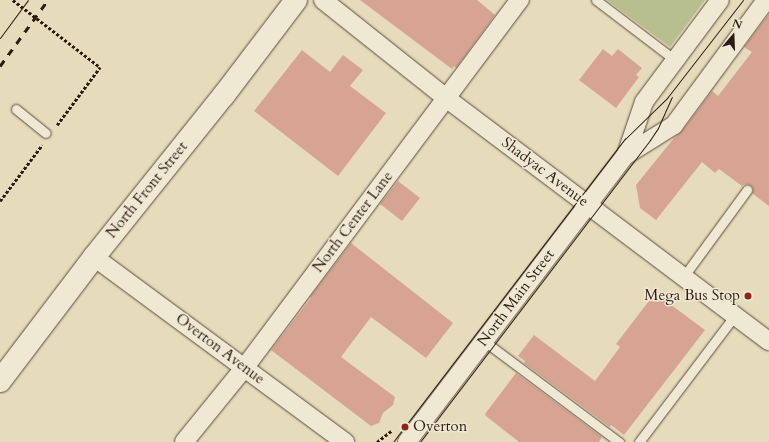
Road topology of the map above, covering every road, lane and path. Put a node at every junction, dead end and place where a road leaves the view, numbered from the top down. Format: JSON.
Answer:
{"nodes":[{"id":1,"x":13,"y":0,"type":"edge"},
{"id":2,"x":296,"y":0,"type":"edge"},
{"id":3,"x":323,"y":0,"type":"edge"},
{"id":4,"x":520,"y":0,"type":"edge"},
{"id":5,"x":596,"y":0,"type":"edge"},
{"id":6,"x":720,"y":0,"type":"edge"},
{"id":7,"x":766,"y":0,"type":"edge"},
{"id":8,"x":675,"y":60,"type":"junction"},
{"id":9,"x":100,"y":68,"type":"dead end"},
{"id":10,"x":446,"y":98,"type":"junction"},
{"id":11,"x":16,"y":109,"type":"dead end"},
{"id":12,"x":46,"y":133,"type":"dead end"},
{"id":13,"x":626,"y":155,"type":"junction"},
{"id":14,"x":747,"y":190,"type":"dead end"},
{"id":15,"x":589,"y":204,"type":"junction"},
{"id":16,"x":94,"y":257,"type":"junction"},
{"id":17,"x":684,"y":276,"type":"junction"},
{"id":18,"x":735,"y":315,"type":"junction"},
{"id":19,"x":484,"y":341,"type":"junction"},
{"id":20,"x":769,"y":341,"type":"edge"},
{"id":21,"x":244,"y":367,"type":"junction"},
{"id":22,"x":0,"y":381,"type":"edge"},
{"id":23,"x":394,"y":429,"type":"dead end"},
{"id":24,"x":184,"y":442,"type":"edge"},
{"id":25,"x":345,"y":442,"type":"edge"},
{"id":26,"x":377,"y":442,"type":"edge"},
{"id":27,"x":407,"y":442,"type":"edge"},
{"id":28,"x":619,"y":442,"type":"edge"},
{"id":29,"x":639,"y":442,"type":"edge"}],
"edges":[{"from":1,"to":9,"type":"path","bridge":true},
{"from":2,"to":16,"type":"street","name":"North Front Street"},
{"from":3,"to":10,"type":"street","name":"Shadyac Avenue"},
{"from":4,"to":10,"type":"street","name":"North Center Lane"},
{"from":5,"to":8,"type":"lane"},
{"from":6,"to":8,"type":"street","name":"North Main Street"},
{"from":7,"to":13,"type":"street","name":"North Main Street"},
{"from":8,"to":13,"type":"street","name":"North Main Street"},
{"from":10,"to":15,"type":"street","name":"Shadyac Avenue"},
{"from":10,"to":21,"type":"street","name":"North Center Lane"},
{"from":11,"to":12,"type":"lane"},
{"from":13,"to":15,"type":"street","name":"North Main Street"},
{"from":14,"to":17,"type":"lane"},
{"from":15,"to":17,"type":"street","name":"Shadyac Avenue"},
{"from":15,"to":19,"type":"street","name":"North Main Street"},
{"from":16,"to":21,"type":"street","name":"Overton Avenue"},
{"from":16,"to":22,"type":"street","name":"North Front Street"},
{"from":17,"to":18,"type":"street","name":"Shadyac Avenue"},
{"from":18,"to":20,"type":"street","name":"Shadyac Avenue"},
{"from":18,"to":29,"type":"lane"},
{"from":19,"to":27,"type":"street","name":"North Main Street"},
{"from":19,"to":28,"type":"lane"},
{"from":21,"to":24,"type":"street","name":"North Center Lane"},
{"from":21,"to":25,"type":"street","name":"Overton Avenue"},
{"from":23,"to":26,"type":"path"}]}
